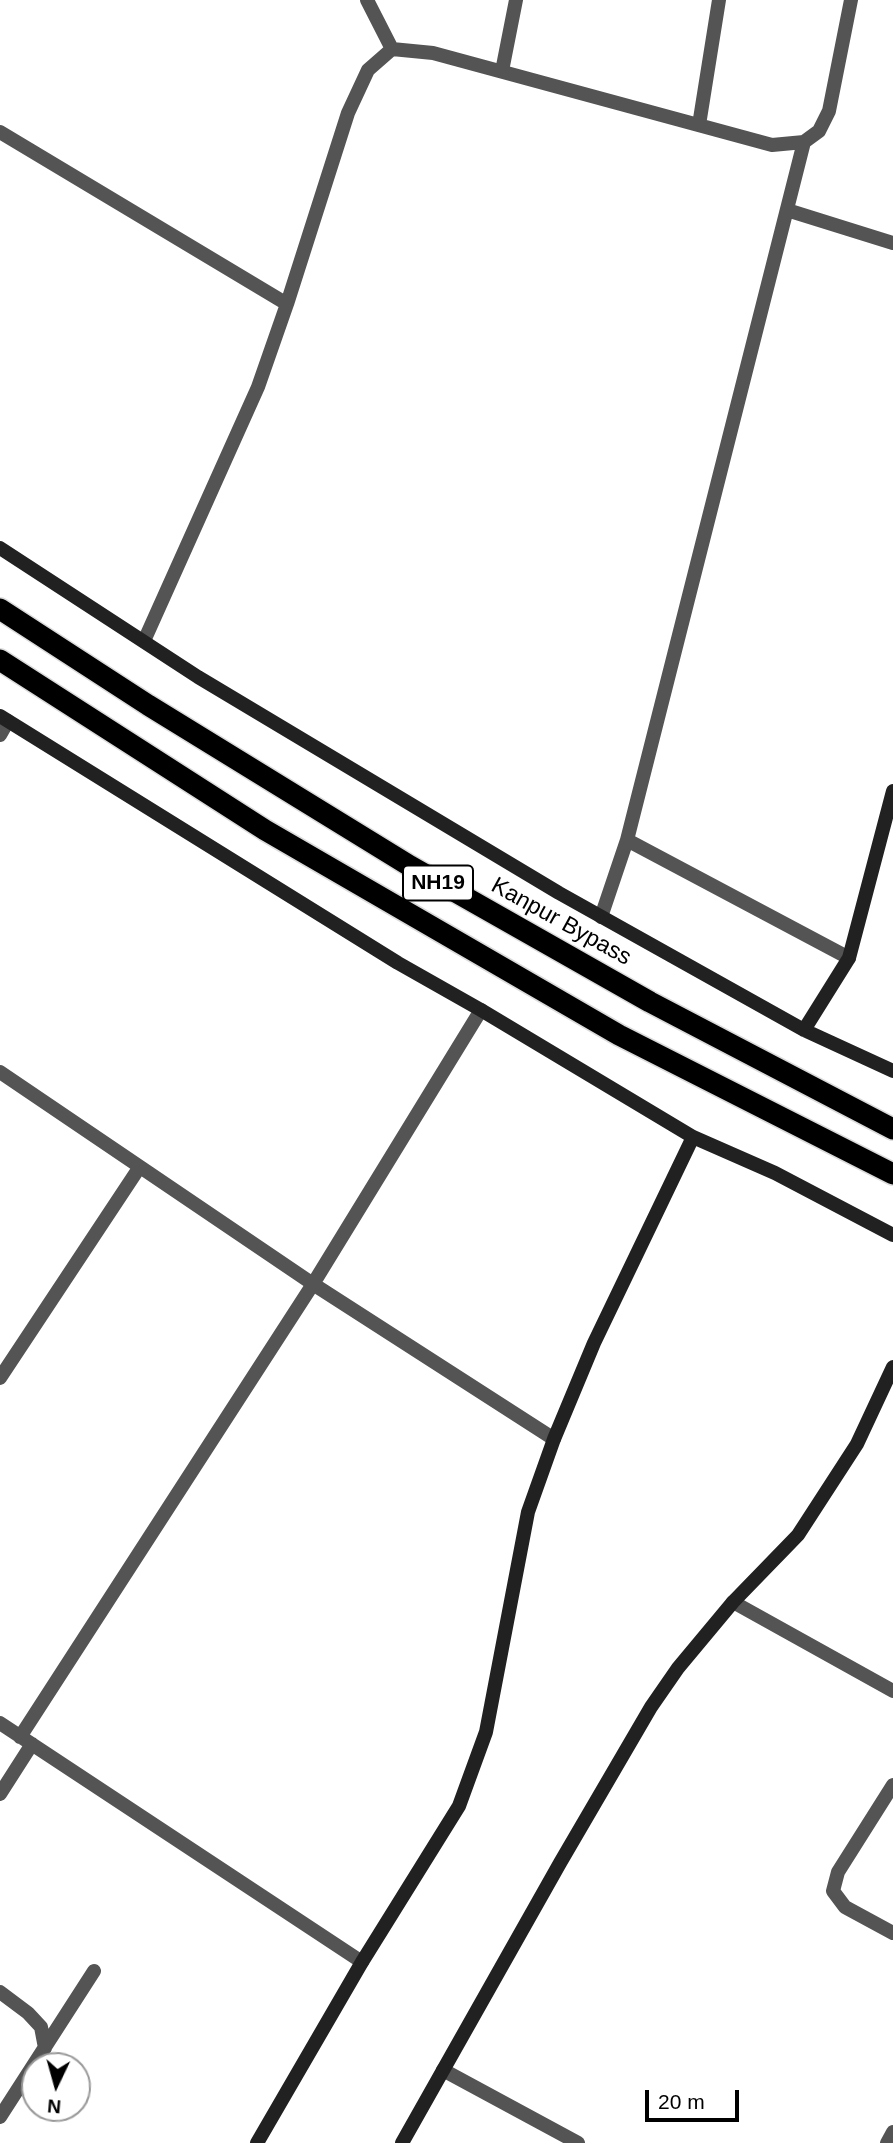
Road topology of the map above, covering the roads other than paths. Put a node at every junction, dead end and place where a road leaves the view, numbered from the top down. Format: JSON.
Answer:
{"nodes":[{"id":1,"x":367,"y":0,"type":"edge"},
{"id":2,"x":516,"y":0,"type":"edge"},
{"id":3,"x":719,"y":0,"type":"edge"},
{"id":4,"x":851,"y":0,"type":"edge"},
{"id":5,"x":392,"y":49,"type":"junction"},
{"id":6,"x":502,"y":71,"type":"junction"},
{"id":7,"x":699,"y":125,"type":"junction"},
{"id":8,"x":0,"y":132,"type":"edge"},
{"id":9,"x":804,"y":142,"type":"junction"},
{"id":10,"x":788,"y":210,"type":"junction"},
{"id":11,"x":893,"y":243,"type":"edge"},
{"id":12,"x":287,"y":304,"type":"junction"},
{"id":13,"x":0,"y":548,"type":"edge"},
{"id":14,"x":0,"y":609,"type":"edge"},
{"id":15,"x":144,"y":641,"type":"junction"},
{"id":16,"x":0,"y":660,"type":"edge"},
{"id":17,"x":4,"y":719,"type":"edge"},
{"id":18,"x":0,"y":735,"type":"edge"},
{"id":19,"x":893,"y":791,"type":"edge"},
{"id":20,"x":628,"y":840,"type":"junction"},
{"id":21,"x":601,"y":917,"type":"junction"},
{"id":22,"x":849,"y":957,"type":"junction"},
{"id":23,"x":481,"y":1010,"type":"junction"},
{"id":24,"x":804,"y":1030,"type":"junction"},
{"id":25,"x":893,"y":1071,"type":"edge"},
{"id":26,"x":0,"y":1072,"type":"edge"},
{"id":27,"x":893,"y":1129,"type":"edge"},
{"id":28,"x":693,"y":1137,"type":"junction"},
{"id":29,"x":139,"y":1168,"type":"junction"},
{"id":30,"x":893,"y":1174,"type":"edge"},
{"id":31,"x":893,"y":1235,"type":"edge"},
{"id":32,"x":313,"y":1284,"type":"junction"},
{"id":33,"x":893,"y":1367,"type":"edge"},
{"id":34,"x":0,"y":1378,"type":"edge"},
{"id":35,"x":554,"y":1439,"type":"junction"},
{"id":36,"x":733,"y":1602,"type":"junction"},
{"id":37,"x":893,"y":1691,"type":"edge"},
{"id":38,"x":0,"y":1723,"type":"edge"},
{"id":39,"x":26,"y":1740,"type":"junction"},
{"id":40,"x":893,"y":1785,"type":"edge"},
{"id":41,"x":0,"y":1794,"type":"edge"},
{"id":42,"x":893,"y":1933,"type":"edge"},
{"id":43,"x":362,"y":1962,"type":"junction"},
{"id":44,"x":94,"y":1971,"type":"dead end"},
{"id":45,"x":0,"y":1992,"type":"edge"},
{"id":46,"x":45,"y":2048,"type":"junction"},
{"id":47,"x":443,"y":2070,"type":"junction"},
{"id":48,"x":0,"y":2117,"type":"edge"},
{"id":49,"x":257,"y":2143,"type":"edge"},
{"id":50,"x":402,"y":2143,"type":"edge"},
{"id":51,"x":578,"y":2143,"type":"edge"}],
"edges":[{"from":1,"to":5,"type":"street"},
{"from":2,"to":6,"type":"street"},
{"from":3,"to":7,"type":"street"},
{"from":4,"to":9,"type":"street"},
{"from":5,"to":6,"type":"street"},
{"from":5,"to":12,"type":"street"},
{"from":6,"to":7,"type":"street"},
{"from":7,"to":9,"type":"street"},
{"from":8,"to":12,"type":"street"},
{"from":9,"to":10,"type":"street"},
{"from":10,"to":11,"type":"street"},
{"from":10,"to":20,"type":"street"},
{"from":12,"to":15,"type":"street"},
{"from":13,"to":15,"type":"street"},
{"from":14,"to":27,"type":"highway","name":"Kanpur Bypass","number":"NH19"},
{"from":15,"to":21,"type":"street"},
{"from":16,"to":30,"type":"highway","number":"NH19"},
{"from":17,"to":18,"type":"street"},
{"from":17,"to":23,"type":"street"},
{"from":19,"to":22,"type":"street"},
{"from":20,"to":21,"type":"street"},
{"from":20,"to":22,"type":"street"},
{"from":21,"to":24,"type":"street"},
{"from":22,"to":24,"type":"street"},
{"from":23,"to":28,"type":"street"},
{"from":23,"to":32,"type":"street"},
{"from":24,"to":25,"type":"street"},
{"from":26,"to":29,"type":"street"},
{"from":28,"to":31,"type":"street"},
{"from":28,"to":35,"type":"street"},
{"from":29,"to":32,"type":"street"},
{"from":29,"to":34,"type":"street"},
{"from":32,"to":35,"type":"street"},
{"from":32,"to":39,"type":"street"},
{"from":33,"to":36,"type":"street"},
{"from":35,"to":43,"type":"street"},
{"from":36,"to":37,"type":"street"},
{"from":36,"to":47,"type":"street"},
{"from":38,"to":39,"type":"street"},
{"from":39,"to":41,"type":"street"},
{"from":39,"to":43,"type":"street"},
{"from":40,"to":42,"type":"street"},
{"from":43,"to":49,"type":"street"},
{"from":44,"to":46,"type":"street"},
{"from":45,"to":46,"type":"street"},
{"from":46,"to":48,"type":"street"},
{"from":47,"to":50,"type":"street"},
{"from":47,"to":51,"type":"street"}]}
